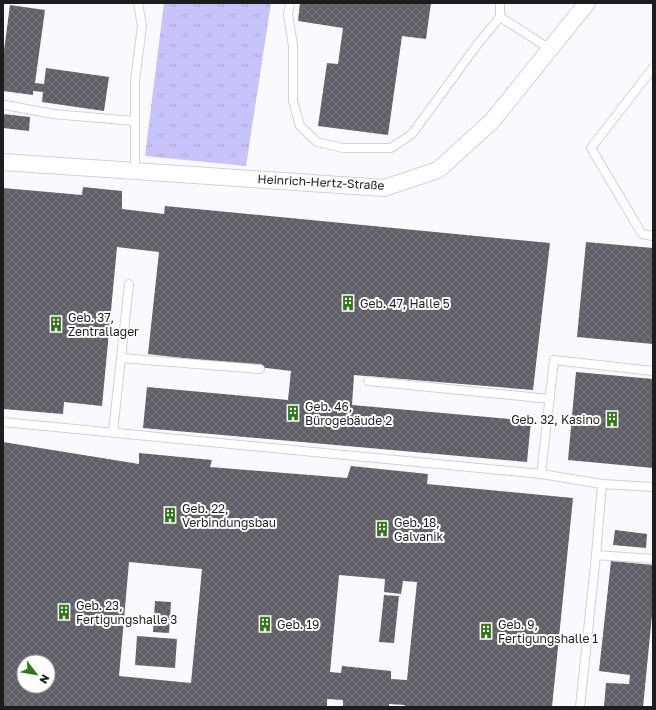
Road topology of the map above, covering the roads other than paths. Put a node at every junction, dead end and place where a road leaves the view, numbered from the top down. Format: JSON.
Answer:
{"nodes":[{"id":1,"x":138,"y":3,"type":"edge"},
{"id":2,"x":290,"y":3,"type":"edge"},
{"id":3,"x":500,"y":3,"type":"edge"},
{"id":4,"x":587,"y":3,"type":"edge"},
{"id":5,"x":500,"y":17,"type":"junction"},
{"id":6,"x":550,"y":50,"type":"junction"},
{"id":7,"x":653,"y":68,"type":"edge"},
{"id":8,"x":5,"y":105,"type":"dead end"},
{"id":9,"x":134,"y":121,"type":"junction"},
{"id":10,"x":3,"y":162,"type":"edge"},
{"id":11,"x":135,"y":171,"type":"junction"},
{"id":12,"x":653,"y":236,"type":"edge"},
{"id":13,"x":129,"y":284,"type":"dead end"},
{"id":14,"x":121,"y":358,"type":"junction"},
{"id":15,"x":260,"y":369,"type":"dead end"},
{"id":16,"x":653,"y":371,"type":"edge"},
{"id":17,"x":368,"y":381,"type":"dead end"},
{"id":18,"x":550,"y":399,"type":"junction"},
{"id":19,"x":3,"y":422,"type":"edge"},
{"id":20,"x":113,"y":432,"type":"junction"},
{"id":21,"x":541,"y":474,"type":"junction"},
{"id":22,"x":602,"y":484,"type":"junction"},
{"id":23,"x":653,"y":486,"type":"edge"},
{"id":24,"x":596,"y":555,"type":"junction"},
{"id":25,"x":652,"y":559,"type":"edge"},
{"id":26,"x":580,"y":707,"type":"edge"}],
"edges":[{"from":1,"to":9,"type":"lane"},
{"from":2,"to":5,"type":"lane"},
{"from":3,"to":5,"type":"lane"},
{"from":4,"to":6,"type":"street","name":"Heinrich-Hertz-Straße"},
{"from":5,"to":6,"type":"lane"},
{"from":6,"to":11,"type":"street","name":"Heinrich-Hertz-Straße"},
{"from":7,"to":12,"type":"lane"},
{"from":8,"to":9,"type":"lane"},
{"from":9,"to":11,"type":"lane"},
{"from":10,"to":11,"type":"street","name":"Heinrich-Hertz-Straße"},
{"from":13,"to":14,"type":"lane"},
{"from":14,"to":15,"type":"lane"},
{"from":14,"to":20,"type":"lane"},
{"from":16,"to":18,"type":"lane"},
{"from":17,"to":18,"type":"lane"},
{"from":18,"to":21,"type":"lane"},
{"from":19,"to":20,"type":"lane"},
{"from":20,"to":21,"type":"lane"},
{"from":21,"to":22,"type":"lane"},
{"from":22,"to":23,"type":"lane"},
{"from":22,"to":24,"type":"lane"},
{"from":24,"to":25,"type":"lane"},
{"from":24,"to":26,"type":"lane"}]}
